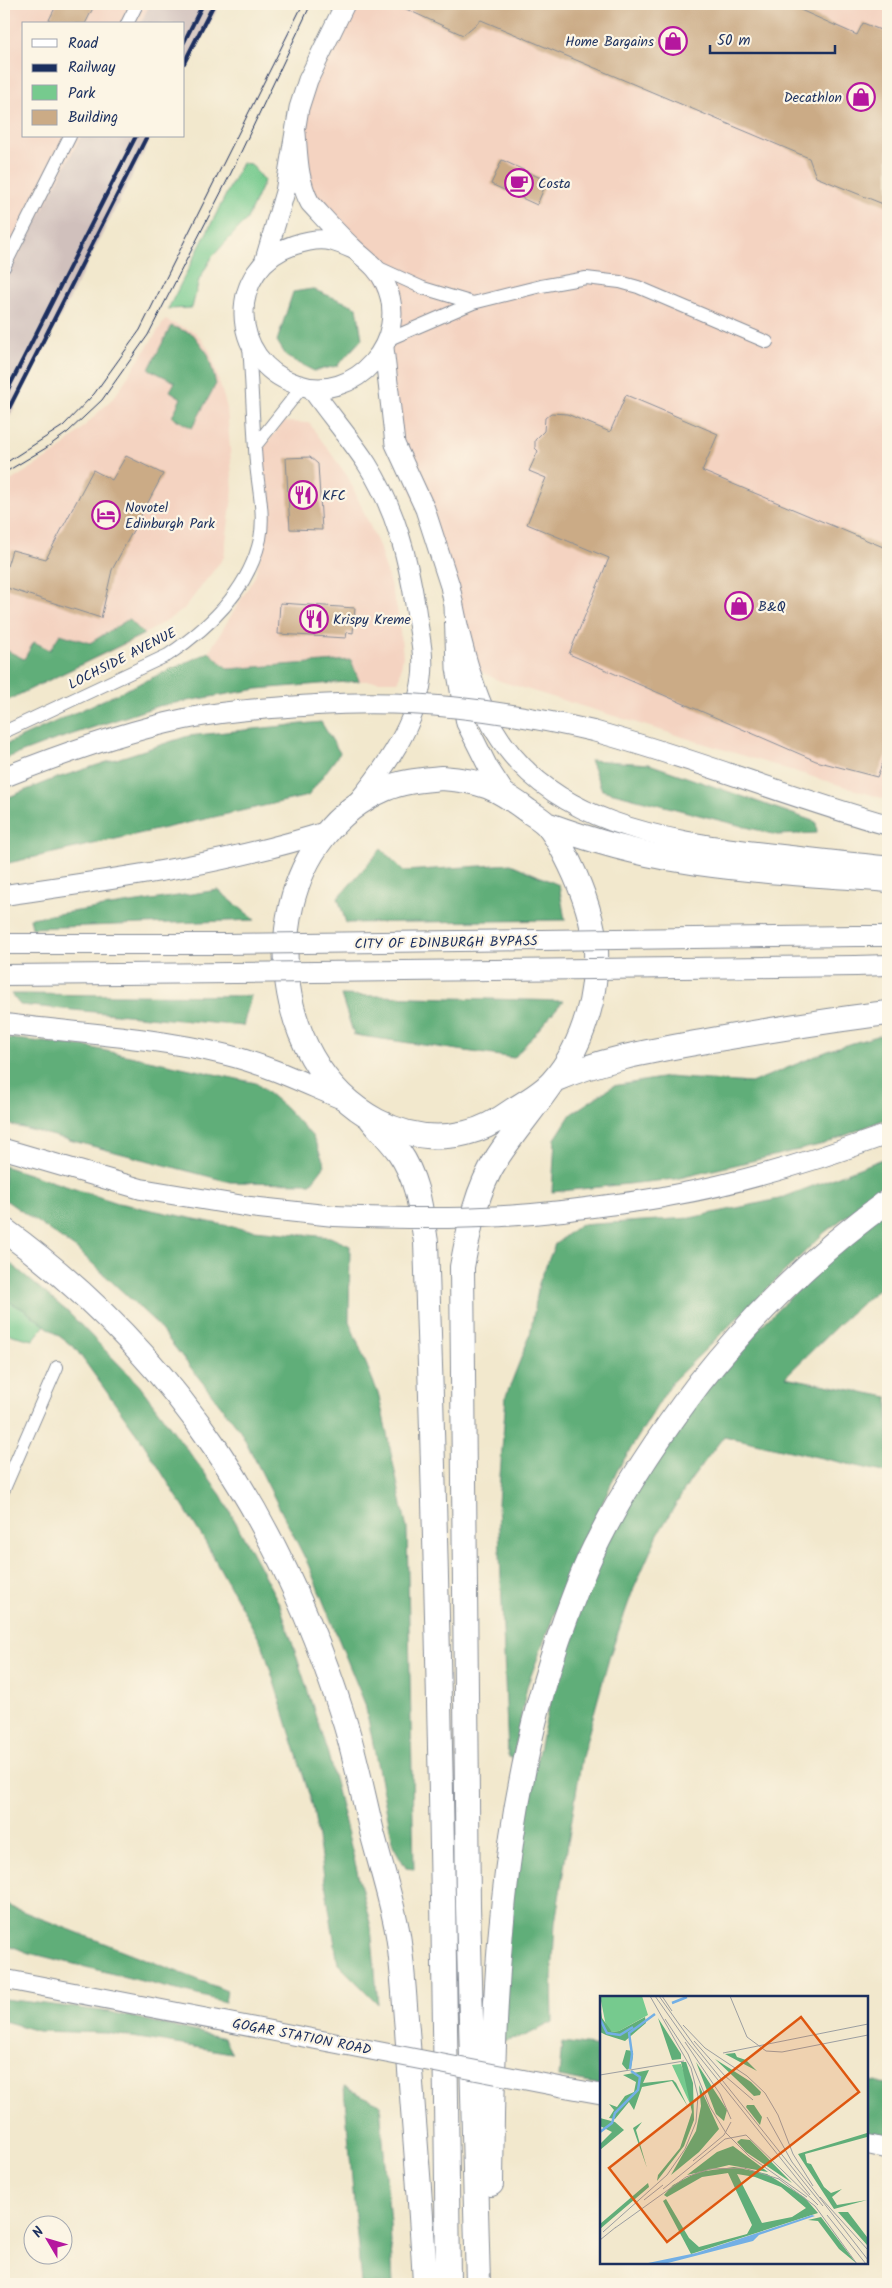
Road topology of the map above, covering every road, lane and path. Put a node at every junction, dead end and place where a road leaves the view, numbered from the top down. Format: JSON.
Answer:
{"nodes":[{"id":1,"x":138,"y":4,"type":"edge"},
{"id":2,"x":345,"y":4,"type":"edge"},
{"id":3,"x":128,"y":22,"type":"edge"},
{"id":4,"x":296,"y":133,"type":"junction"},
{"id":5,"x":69,"y":138,"type":"edge"},
{"id":6,"x":353,"y":249,"type":"junction"},
{"id":7,"x":264,"y":263,"type":"junction"},
{"id":8,"x":374,"y":266,"type":"junction"},
{"id":9,"x":4,"y":267,"type":"edge"},
{"id":10,"x":473,"y":303,"type":"junction"},
{"id":11,"x":767,"y":342,"type":"dead end"},
{"id":12,"x":249,"y":343,"type":"junction"},
{"id":13,"x":385,"y":344,"type":"junction"},
{"id":14,"x":306,"y":387,"type":"junction"},
{"id":15,"x":256,"y":445,"type":"junction"},
{"id":16,"x":454,"y":606,"type":"junction"},
{"id":17,"x":4,"y":732,"type":"edge"},
{"id":18,"x":4,"y":776,"type":"edge"},
{"id":19,"x":505,"y":793,"type":"junction"},
{"id":20,"x":349,"y":812,"type":"junction"},
{"id":21,"x":546,"y":824,"type":"junction"},
{"id":22,"x":888,"y":826,"type":"edge"},
{"id":23,"x":329,"y":831,"type":"junction"},
{"id":24,"x":888,"y":866,"type":"edge"},
{"id":25,"x":888,"y":880,"type":"edge"},
{"id":26,"x":4,"y":895,"type":"edge"},
{"id":27,"x":888,"y":936,"type":"edge"},
{"id":28,"x":4,"y":944,"type":"edge"},
{"id":29,"x":888,"y":965,"type":"edge"},
{"id":30,"x":4,"y":975,"type":"edge"},
{"id":31,"x":888,"y":1013,"type":"edge"},
{"id":32,"x":4,"y":1024,"type":"edge"},
{"id":33,"x":552,"y":1082,"type":"junction"},
{"id":34,"x":349,"y":1102,"type":"junction"},
{"id":35,"x":371,"y":1119,"type":"junction"},
{"id":36,"x":888,"y":1134,"type":"edge"},
{"id":37,"x":4,"y":1149,"type":"edge"},
{"id":38,"x":888,"y":1201,"type":"edge"},
{"id":39,"x":4,"y":1230,"type":"edge"},
{"id":40,"x":57,"y":1367,"type":"dead end"},
{"id":41,"x":4,"y":1489,"type":"edge"},
{"id":42,"x":4,"y":1979,"type":"edge"},
{"id":43,"x":600,"y":2094,"type":"edge"},
{"id":44,"x":867,"y":2144,"type":"edge"},
{"id":45,"x":888,"y":2149,"type":"edge"},
{"id":46,"x":425,"y":2284,"type":"edge"},
{"id":47,"x":448,"y":2284,"type":"edge"},
{"id":48,"x":478,"y":2284,"type":"edge"},
{"id":49,"x":490,"y":2284,"type":"edge"}],
"edges":[{"from":1,"to":3,"type":"street"},
{"from":2,"to":4,"type":"street"},
{"from":4,"to":6,"type":"street"},
{"from":4,"to":7,"type":"street"},
{"from":5,"to":9,"type":"street"},
{"from":6,"to":7,"type":"street"},
{"from":6,"to":8,"type":"street"},
{"from":7,"to":12,"type":"street"},
{"from":8,"to":10,"type":"street"},
{"from":8,"to":13,"type":"street"},
{"from":10,"to":11,"type":"street"},
{"from":10,"to":13,"type":"street"},
{"from":12,"to":14,"type":"street"},
{"from":12,"to":15,"type":"street","name":"LOCHSIDE AVENUE"},
{"from":13,"to":14,"type":"street"},
{"from":13,"to":16,"type":"street"},
{"from":14,"to":15,"type":"street"},
{"from":14,"to":20,"type":"street"},
{"from":15,"to":17,"type":"street","name":"LOCHSIDE AVENUE"},
{"from":16,"to":19,"type":"street"},
{"from":16,"to":24,"type":"street"},
{"from":18,"to":22,"type":"main road","bridge":true},
{"from":19,"to":20,"type":"highway"},
{"from":19,"to":21,"type":"highway"},
{"from":20,"to":23,"type":"highway"},
{"from":21,"to":25,"type":"highway"},
{"from":21,"to":33,"type":"highway"},
{"from":23,"to":26,"type":"main road"},
{"from":23,"to":34,"type":"highway"},
{"from":27,"to":28,"type":"main road","name":"CITY OF EDINBURGH BYPASS","bridge":true},
{"from":29,"to":30,"type":"main road","name":"CITY OF EDINBURGH BYPASS","bridge":true},
{"from":31,"to":33,"type":"highway"},
{"from":32,"to":34,"type":"main road"},
{"from":33,"to":35,"type":"highway"},
{"from":33,"to":48,"type":"highway"},
{"from":34,"to":35,"type":"highway"},
{"from":35,"to":47,"type":"highway"},
{"from":36,"to":37,"type":"main road","bridge":true},
{"from":38,"to":49,"type":"highway"},
{"from":39,"to":46,"type":"highway"},
{"from":40,"to":41,"type":"street"},
{"from":42,"to":43,"type":"street","name":"GOGAR STATION ROAD","bridge":true},
{"from":44,"to":45,"type":"street"}]}
